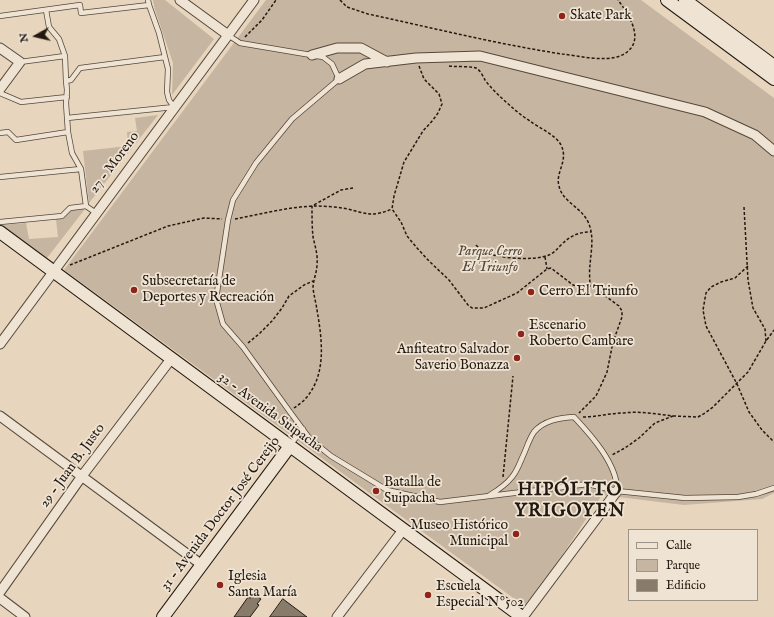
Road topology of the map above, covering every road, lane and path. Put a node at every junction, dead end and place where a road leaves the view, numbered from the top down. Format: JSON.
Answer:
{"nodes":[{"id":1,"x":180,"y":0,"type":"edge"},
{"id":2,"x":254,"y":0,"type":"edge"},
{"id":3,"x":276,"y":0,"type":"edge"},
{"id":4,"x":340,"y":0,"type":"edge"},
{"id":5,"x":618,"y":0,"type":"edge"},
{"id":6,"x":667,"y":0,"type":"edge"},
{"id":7,"x":685,"y":0,"type":"edge"},
{"id":8,"x":148,"y":2,"type":"edge"},
{"id":9,"x":80,"y":3,"type":"edge"},
{"id":10,"x":46,"y":10,"type":"junction"},
{"id":11,"x":0,"y":16,"type":"edge"},
{"id":12,"x":228,"y":35,"type":"junction"},
{"id":13,"x":240,"y":43,"type":"junction"},
{"id":14,"x":0,"y":48,"type":"edge"},
{"id":15,"x":312,"y":55,"type":"junction"},
{"id":16,"x":65,"y":56,"type":"junction"},
{"id":17,"x":165,"y":57,"type":"junction"},
{"id":18,"x":416,"y":58,"type":"junction"},
{"id":19,"x":20,"y":62,"type":"junction"},
{"id":20,"x":387,"y":62,"type":"junction"},
{"id":21,"x":447,"y":66,"type":"dead end"},
{"id":22,"x":774,"y":66,"type":"edge"},
{"id":23,"x":339,"y":79,"type":"junction"},
{"id":24,"x":774,"y":79,"type":"edge"},
{"id":25,"x":66,"y":81,"type":"junction"},
{"id":26,"x":0,"y":89,"type":"edge"},
{"id":27,"x":0,"y":93,"type":"edge"},
{"id":28,"x":67,"y":97,"type":"junction"},
{"id":29,"x":174,"y":107,"type":"junction"},
{"id":30,"x":67,"y":118,"type":"junction"},
{"id":31,"x":68,"y":132,"type":"junction"},
{"id":32,"x":0,"y":133,"type":"edge"},
{"id":33,"x":774,"y":151,"type":"edge"},
{"id":34,"x":81,"y":169,"type":"junction"},
{"id":35,"x":0,"y":177,"type":"edge"},
{"id":36,"x":353,"y":188,"type":"dead end"},
{"id":37,"x":86,"y":206,"type":"junction"},
{"id":38,"x":312,"y":206,"type":"junction"},
{"id":39,"x":744,"y":207,"type":"dead end"},
{"id":40,"x":392,"y":208,"type":"junction"},
{"id":41,"x":96,"y":213,"type":"junction"},
{"id":42,"x":228,"y":220,"type":"junction"},
{"id":43,"x":0,"y":222,"type":"edge"},
{"id":44,"x":0,"y":232,"type":"edge"},
{"id":45,"x":591,"y":232,"type":"junction"},
{"id":46,"x":476,"y":245,"type":"dead end"},
{"id":47,"x":545,"y":256,"type":"junction"},
{"id":48,"x":748,"y":266,"type":"junction"},
{"id":49,"x":546,"y":268,"type":"junction"},
{"id":50,"x":53,"y":272,"type":"junction"},
{"id":51,"x":313,"y":281,"type":"junction"},
{"id":52,"x":590,"y":286,"type":"junction"},
{"id":53,"x":774,"y":330,"type":"edge"},
{"id":54,"x":766,"y":340,"type":"junction"},
{"id":55,"x":0,"y":344,"type":"edge"},
{"id":56,"x":243,"y":347,"type":"junction"},
{"id":57,"x":171,"y":359,"type":"junction"},
{"id":58,"x":513,"y":376,"type":"dead end"},
{"id":59,"x":736,"y":384,"type":"junction"},
{"id":60,"x":290,"y":412,"type":"junction"},
{"id":61,"x":0,"y":416,"type":"edge"},
{"id":62,"x":673,"y":416,"type":"junction"},
{"id":63,"x":574,"y":417,"type":"junction"},
{"id":64,"x":303,"y":430,"type":"junction"},
{"id":65,"x":774,"y":442,"type":"edge"},
{"id":66,"x":290,"y":446,"type":"junction"},
{"id":67,"x":607,"y":458,"type":"junction"},
{"id":68,"x":82,"y":476,"type":"junction"},
{"id":69,"x":502,"y":487,"type":"junction"},
{"id":70,"x":774,"y":488,"type":"edge"},
{"id":71,"x":617,"y":491,"type":"junction"},
{"id":72,"x":489,"y":496,"type":"junction"},
{"id":73,"x":403,"y":530,"type":"junction"},
{"id":74,"x":202,"y":565,"type":"junction"},
{"id":75,"x":0,"y":592,"type":"edge"},
{"id":76,"x":0,"y":598,"type":"edge"},
{"id":77,"x":25,"y":617,"type":"edge"},
{"id":78,"x":163,"y":617,"type":"edge"},
{"id":79,"x":337,"y":617,"type":"edge"},
{"id":80,"x":522,"y":617,"type":"edge"}],
"edges":[{"from":1,"to":12,"type":"street"},
{"from":2,"to":12,"type":"street","name":"27 - Moreno"},
{"from":3,"to":13,"type":"path"},
{"from":4,"to":5,"type":"path"},
{"from":6,"to":24,"type":"street"},
{"from":7,"to":22,"type":"street"},
{"from":8,"to":9,"type":"lane"},
{"from":8,"to":17,"type":"lane"},
{"from":9,"to":10,"type":"lane"},
{"from":10,"to":11,"type":"lane"},
{"from":10,"to":16,"type":"lane"},
{"from":12,"to":13,"type":"lane"},
{"from":12,"to":29,"type":"street","name":"27 - Moreno"},
{"from":13,"to":15,"type":"lane"},
{"from":14,"to":19,"type":"street"},
{"from":15,"to":20,"type":"street"},
{"from":15,"to":23,"type":"lane"},
{"from":16,"to":19,"type":"lane"},
{"from":16,"to":25,"type":"lane"},
{"from":17,"to":25,"type":"lane"},
{"from":17,"to":29,"type":"lane"},
{"from":18,"to":20,"type":"street"},
{"from":18,"to":33,"type":"street"},
{"from":18,"to":40,"type":"path"},
{"from":19,"to":26,"type":"street"},
{"from":20,"to":23,"type":"street"},
{"from":21,"to":45,"type":"path"},
{"from":23,"to":42,"type":"lane"},
{"from":25,"to":28,"type":"lane"},
{"from":27,"to":28,"type":"lane"},
{"from":28,"to":30,"type":"lane"},
{"from":29,"to":30,"type":"lane"},
{"from":29,"to":41,"type":"street","name":"27 - Moreno"},
{"from":30,"to":31,"type":"lane"},
{"from":31,"to":32,"type":"lane"},
{"from":31,"to":34,"type":"lane"},
{"from":34,"to":35,"type":"lane"},
{"from":34,"to":37,"type":"lane"},
{"from":36,"to":38,"type":"path"},
{"from":37,"to":41,"type":"lane"},
{"from":37,"to":43,"type":"lane"},
{"from":38,"to":40,"type":"path"},
{"from":38,"to":42,"type":"path"},
{"from":38,"to":51,"type":"path"},
{"from":39,"to":48,"type":"path"},
{"from":40,"to":49,"type":"path"},
{"from":41,"to":50,"type":"street","name":"27 - Moreno"},
{"from":42,"to":50,"type":"path"},
{"from":42,"to":56,"type":"lane"},
{"from":44,"to":50,"type":"street","name":"32 - Avenida Suipacha"},
{"from":45,"to":47,"type":"path"},
{"from":45,"to":52,"type":"path"},
{"from":46,"to":47,"type":"path"},
{"from":47,"to":49,"type":"path"},
{"from":48,"to":54,"type":"path"},
{"from":48,"to":59,"type":"path"},
{"from":49,"to":52,"type":"path"},
{"from":50,"to":55,"type":"street","name":"27 - Moreno"},
{"from":50,"to":57,"type":"street","name":"32 - Avenida Suipacha"},
{"from":51,"to":56,"type":"path"},
{"from":51,"to":60,"type":"path"},
{"from":52,"to":63,"type":"path"},
{"from":53,"to":54,"type":"path"},
{"from":54,"to":59,"type":"path"},
{"from":56,"to":60,"type":"lane"},
{"from":57,"to":66,"type":"street","name":"32 - Avenida Suipacha"},
{"from":57,"to":68,"type":"street","name":"29 - Juan B. Justo"},
{"from":58,"to":69,"type":"path"},
{"from":59,"to":62,"type":"path"},
{"from":59,"to":65,"type":"path"},
{"from":60,"to":64,"type":"lane"},
{"from":61,"to":68,"type":"street"},
{"from":62,"to":63,"type":"path"},
{"from":62,"to":67,"type":"path"},
{"from":63,"to":67,"type":"lane"},
{"from":63,"to":69,"type":"lane"},
{"from":64,"to":66,"type":"lane","name":"31 - Avenida Doctor José Cereijo"},
{"from":64,"to":72,"type":"lane"},
{"from":66,"to":73,"type":"street","name":"32 - Avenida Suipacha"},
{"from":66,"to":74,"type":"street","name":"31 - Avenida Doctor José Cereijo"},
{"from":67,"to":71,"type":"lane"},
{"from":68,"to":74,"type":"street"},
{"from":68,"to":75,"type":"street","name":"29 - Juan B. Justo"},
{"from":69,"to":72,"type":"lane"},
{"from":70,"to":71,"type":"lane"},
{"from":71,"to":72,"type":"lane"},
{"from":71,"to":80,"type":"street"},
{"from":73,"to":79,"type":"street"},
{"from":73,"to":80,"type":"street","name":"32 - Avenida Suipacha"},
{"from":74,"to":78,"type":"street","name":"31 - Avenida Doctor José Cereijo"},
{"from":76,"to":77,"type":"street"}]}
